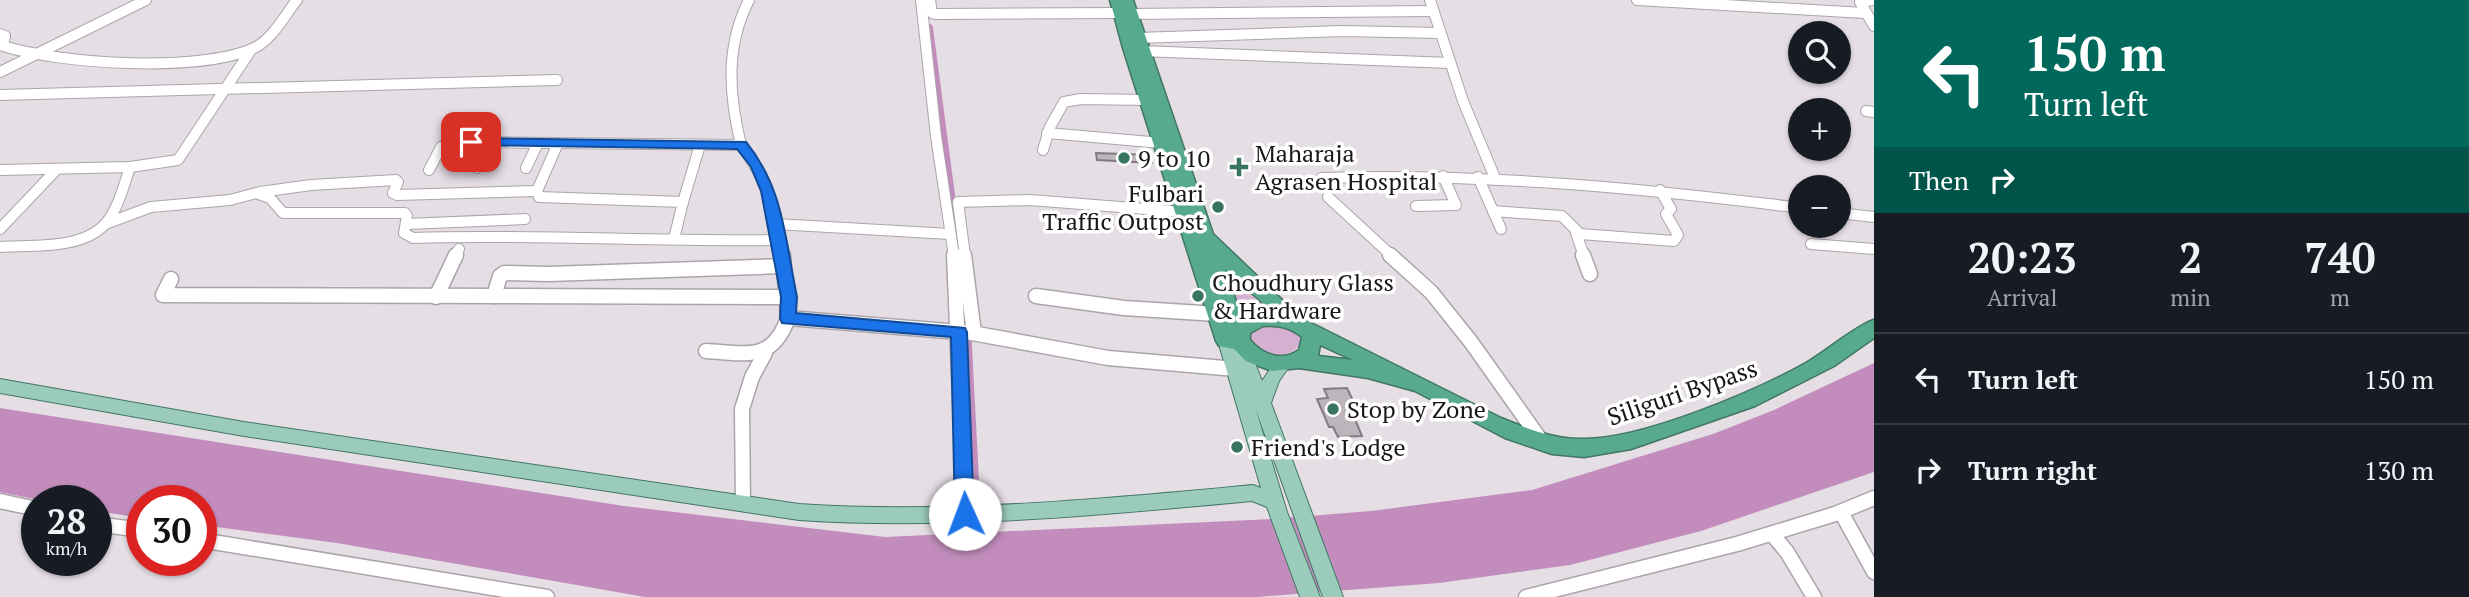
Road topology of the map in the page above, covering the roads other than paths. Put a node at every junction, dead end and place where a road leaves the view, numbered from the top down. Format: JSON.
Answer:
{"nodes":[{"id":1,"x":146,"y":0,"type":"edge"},
{"id":2,"x":297,"y":0,"type":"edge"},
{"id":3,"x":749,"y":0,"type":"edge"},
{"id":4,"x":921,"y":0,"type":"edge"},
{"id":5,"x":930,"y":0,"type":"edge"},
{"id":6,"x":1430,"y":0,"type":"edge"},
{"id":7,"x":1637,"y":0,"type":"edge"},
{"id":8,"x":1874,"y":1,"type":"edge"},
{"id":9,"x":1123,"y":7,"type":"edge"},
{"id":10,"x":1433,"y":11,"type":"junction"},
{"id":11,"x":1865,"y":13,"type":"junction"},
{"id":12,"x":1231,"y":15,"type":"junction"},
{"id":13,"x":1874,"y":26,"type":"edge"},
{"id":14,"x":1440,"y":33,"type":"junction"},
{"id":15,"x":0,"y":34,"type":"edge"},
{"id":16,"x":1236,"y":34,"type":"junction"},
{"id":17,"x":1140,"y":45,"type":"junction"},
{"id":18,"x":251,"y":50,"type":"junction"},
{"id":19,"x":31,"y":56,"type":"junction"},
{"id":20,"x":1450,"y":63,"type":"junction"},
{"id":21,"x":0,"y":72,"type":"edge"},
{"id":22,"x":557,"y":80,"type":"dead end"},
{"id":23,"x":223,"y":88,"type":"junction"},
{"id":24,"x":0,"y":95,"type":"edge"},
{"id":25,"x":1148,"y":100,"type":"junction"},
{"id":26,"x":1047,"y":133,"type":"junction"},
{"id":27,"x":490,"y":142,"type":"junction"},
{"id":28,"x":538,"y":143,"type":"junction"},
{"id":29,"x":558,"y":143,"type":"junction"},
{"id":30,"x":1162,"y":144,"type":"junction"},
{"id":31,"x":700,"y":145,"type":"junction"},
{"id":32,"x":741,"y":145,"type":"junction"},
{"id":33,"x":1044,"y":150,"type":"dead end"},
{"id":34,"x":130,"y":167,"type":"junction"},
{"id":35,"x":477,"y":168,"type":"dead end"},
{"id":36,"x":57,"y":169,"type":"junction"},
{"id":37,"x":526,"y":169,"type":"dead end"},
{"id":38,"x":0,"y":170,"type":"edge"},
{"id":39,"x":429,"y":170,"type":"dead end"},
{"id":40,"x":1443,"y":176,"type":"junction"},
{"id":41,"x":1478,"y":177,"type":"junction"},
{"id":42,"x":1321,"y":178,"type":"dead end"},
{"id":43,"x":1495,"y":178,"type":"junction"},
{"id":44,"x":1660,"y":190,"type":"junction"},
{"id":45,"x":537,"y":191,"type":"junction"},
{"id":46,"x":256,"y":193,"type":"junction"},
{"id":47,"x":1328,"y":197,"type":"dead end"},
{"id":48,"x":683,"y":202,"type":"junction"},
{"id":49,"x":1416,"y":206,"type":"dead end"},
{"id":50,"x":1788,"y":206,"type":"edge"},
{"id":51,"x":1493,"y":211,"type":"junction"},
{"id":52,"x":1851,"y":215,"type":"edge"},
{"id":53,"x":1191,"y":218,"type":"junction"},
{"id":54,"x":1874,"y":218,"type":"edge"},
{"id":55,"x":525,"y":219,"type":"dead end"},
{"id":56,"x":105,"y":223,"type":"junction"},
{"id":57,"x":406,"y":224,"type":"junction"},
{"id":58,"x":776,"y":224,"type":"junction"},
{"id":59,"x":0,"y":229,"type":"edge"},
{"id":60,"x":1501,"y":229,"type":"dead end"},
{"id":61,"x":1576,"y":233,"type":"junction"},
{"id":62,"x":950,"y":234,"type":"junction"},
{"id":63,"x":674,"y":239,"type":"junction"},
{"id":64,"x":779,"y":240,"type":"junction"},
{"id":65,"x":1811,"y":244,"type":"dead end"},
{"id":66,"x":0,"y":247,"type":"edge"},
{"id":67,"x":459,"y":249,"type":"dead end"},
{"id":68,"x":1874,"y":249,"type":"edge"},
{"id":69,"x":783,"y":266,"type":"junction"},
{"id":70,"x":1590,"y":274,"type":"dead end"},
{"id":71,"x":171,"y":279,"type":"dead end"},
{"id":72,"x":494,"y":296,"type":"junction"},
{"id":73,"x":1036,"y":296,"type":"dead end"},
{"id":74,"x":436,"y":297,"type":"junction"},
{"id":75,"x":789,"y":297,"type":"junction"},
{"id":76,"x":1217,"y":314,"type":"junction"},
{"id":77,"x":788,"y":318,"type":"junction"},
{"id":78,"x":1293,"y":321,"type":"junction"},
{"id":79,"x":1874,"y":327,"type":"edge"},
{"id":80,"x":966,"y":332,"type":"junction"},
{"id":81,"x":1312,"y":334,"type":"junction"},
{"id":82,"x":1233,"y":341,"type":"junction"},
{"id":83,"x":706,"y":351,"type":"dead end"},
{"id":84,"x":765,"y":353,"type":"junction"},
{"id":85,"x":1291,"y":363,"type":"junction"},
{"id":86,"x":1236,"y":369,"type":"junction"},
{"id":87,"x":1421,"y":385,"type":"junction"},
{"id":88,"x":0,"y":386,"type":"edge"},
{"id":89,"x":1262,"y":403,"type":"junction"},
{"id":90,"x":1542,"y":442,"type":"junction"},
{"id":91,"x":1268,"y":478,"type":"junction"},
{"id":92,"x":1253,"y":493,"type":"junction"},
{"id":93,"x":1874,"y":498,"type":"edge"},
{"id":94,"x":0,"y":501,"type":"edge"},
{"id":95,"x":743,"y":503,"type":"junction"},
{"id":96,"x":21,"y":506,"type":"edge"},
{"id":97,"x":1277,"y":507,"type":"junction"},
{"id":98,"x":1842,"y":512,"type":"junction"},
{"id":99,"x":965,"y":514,"type":"junction"},
{"id":100,"x":1772,"y":534,"type":"junction"},
{"id":101,"x":217,"y":543,"type":"edge"},
{"id":102,"x":1874,"y":572,"type":"edge"},
{"id":103,"x":547,"y":597,"type":"edge"},
{"id":104,"x":1310,"y":597,"type":"edge"},
{"id":105,"x":1333,"y":597,"type":"edge"},
{"id":106,"x":1526,"y":597,"type":"edge"},
{"id":107,"x":1814,"y":597,"type":"edge"}],
"edges":[{"from":1,"to":19,"type":"street"},
{"from":2,"to":18,"type":"street"},
{"from":3,"to":32,"type":"street"},
{"from":4,"to":62,"type":"street"},
{"from":5,"to":9,"type":"street"},
{"from":6,"to":10,"type":"street"},
{"from":7,"to":11,"type":"street"},
{"from":8,"to":11,"type":"street"},
{"from":9,"to":12,"type":"street"},
{"from":9,"to":17,"type":"highway"},
{"from":9,"to":25,"type":"highway"},
{"from":10,"to":12,"type":"street"},
{"from":10,"to":14,"type":"street"},
{"from":11,"to":13,"type":"street"},
{"from":12,"to":16,"type":"street"},
{"from":14,"to":16,"type":"street"},
{"from":14,"to":20,"type":"street"},
{"from":15,"to":19,"type":"street"},
{"from":16,"to":17,"type":"street"},
{"from":17,"to":20,"type":"street"},
{"from":17,"to":53,"type":"highway"},
{"from":18,"to":19,"type":"street"},
{"from":18,"to":23,"type":"street"},
{"from":19,"to":21,"type":"street"},
{"from":20,"to":43,"type":"street"},
{"from":22,"to":23,"type":"street"},
{"from":23,"to":24,"type":"street"},
{"from":23,"to":34,"type":"street"},
{"from":25,"to":26,"type":"street"},
{"from":25,"to":30,"type":"highway"},
{"from":26,"to":30,"type":"street"},
{"from":26,"to":33,"type":"street"},
{"from":27,"to":28,"type":"street"},
{"from":27,"to":35,"type":"street"},
{"from":27,"to":39,"type":"street"},
{"from":28,"to":29,"type":"street"},
{"from":28,"to":37,"type":"street"},
{"from":29,"to":31,"type":"street"},
{"from":29,"to":45,"type":"street"},
{"from":30,"to":53,"type":"highway"},
{"from":31,"to":32,"type":"street"},
{"from":31,"to":48,"type":"street"},
{"from":32,"to":58,"type":"street"},
{"from":34,"to":36,"type":"street"},
{"from":34,"to":56,"type":"street"},
{"from":36,"to":38,"type":"street"},
{"from":36,"to":59,"type":"street"},
{"from":40,"to":41,"type":"street"},
{"from":40,"to":42,"type":"street"},
{"from":40,"to":49,"type":"street"},
{"from":41,"to":43,"type":"street"},
{"from":41,"to":51,"type":"street"},
{"from":43,"to":44,"type":"street"},
{"from":44,"to":50,"type":"street"},
{"from":44,"to":61,"type":"street"},
{"from":45,"to":46,"type":"street"},
{"from":45,"to":48,"type":"street"},
{"from":46,"to":56,"type":"street"},
{"from":46,"to":57,"type":"street"},
{"from":47,"to":90,"type":"street"},
{"from":48,"to":63,"type":"street"},
{"from":51,"to":60,"type":"street"},
{"from":51,"to":61,"type":"street"},
{"from":52,"to":54,"type":"street"},
{"from":53,"to":76,"type":"highway"},
{"from":53,"to":78,"type":"highway"},
{"from":53,"to":80,"type":"street"},
{"from":53,"to":82,"type":"highway"},
{"from":55,"to":57,"type":"street"},
{"from":56,"to":66,"type":"street"},
{"from":57,"to":63,"type":"street"},
{"from":58,"to":62,"type":"street"},
{"from":58,"to":64,"type":"street"},
{"from":61,"to":70,"type":"street"},
{"from":62,"to":80,"type":"street"},
{"from":63,"to":64,"type":"street"},
{"from":64,"to":69,"type":"street"},
{"from":65,"to":68,"type":"street"},
{"from":67,"to":74,"type":"street"},
{"from":69,"to":72,"type":"street"},
{"from":69,"to":75,"type":"street"},
{"from":71,"to":74,"type":"street"},
{"from":72,"to":74,"type":"street"},
{"from":72,"to":75,"type":"street"},
{"from":73,"to":76,"type":"street"},
{"from":75,"to":77,"type":"street"},
{"from":76,"to":82,"type":"highway"},
{"from":77,"to":80,"type":"street"},
{"from":77,"to":84,"type":"street"},
{"from":78,"to":81,"type":"highway"},
{"from":78,"to":82,"type":"highway"},
{"from":79,"to":90,"type":"highway","name":"Siliguri Bypass"},
{"from":80,"to":86,"type":"street"},
{"from":80,"to":99,"type":"street"},
{"from":81,"to":85,"type":"highway"},
{"from":81,"to":87,"type":"highway"},
{"from":82,"to":85,"type":"highway"},
{"from":82,"to":86,"type":"main road"},
{"from":82,"to":89,"type":"main road"},
{"from":83,"to":84,"type":"street"},
{"from":84,"to":95,"type":"street"},
{"from":85,"to":87,"type":"highway"},
{"from":85,"to":89,"type":"main road"},
{"from":86,"to":91,"type":"main road"},
{"from":87,"to":90,"type":"highway","name":"Siliguri Bypass"},
{"from":88,"to":95,"type":"main road"},
{"from":89,"to":105,"type":"main road"},
{"from":91,"to":92,"type":"main road"},
{"from":91,"to":97,"type":"main road"},
{"from":92,"to":97,"type":"main road"},
{"from":92,"to":99,"type":"main road"},
{"from":93,"to":98,"type":"street"},
{"from":94,"to":96,"type":"street"},
{"from":95,"to":99,"type":"main road"},
{"from":97,"to":104,"type":"main road"},
{"from":98,"to":100,"type":"street"},
{"from":98,"to":102,"type":"street"},
{"from":100,"to":106,"type":"street"},
{"from":100,"to":107,"type":"street"},
{"from":101,"to":103,"type":"street"}]}
